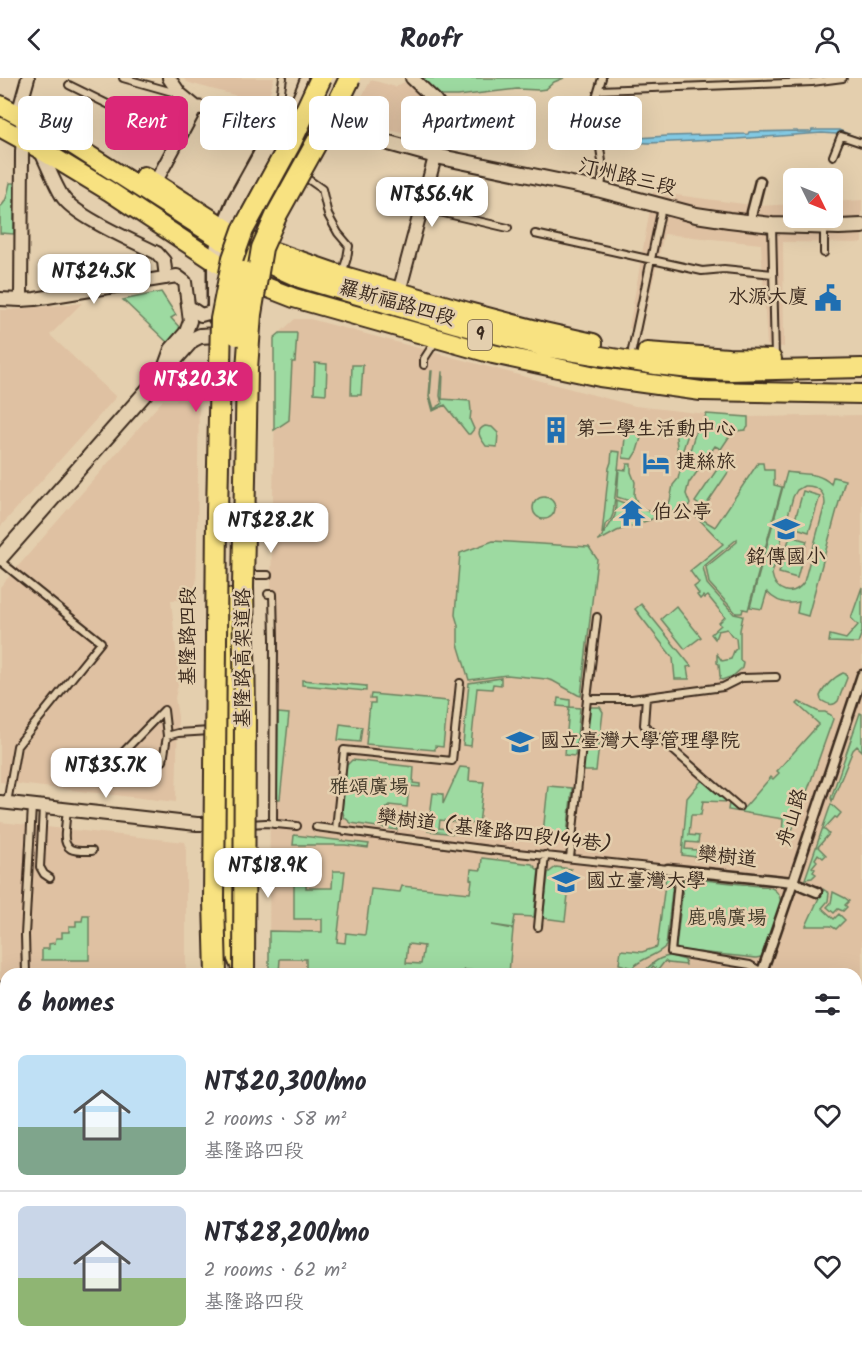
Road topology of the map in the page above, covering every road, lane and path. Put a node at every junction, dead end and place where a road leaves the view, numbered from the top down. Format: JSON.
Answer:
{"nodes":[{"id":1,"x":28,"y":78,"type":"edge"},
{"id":2,"x":123,"y":78,"type":"edge"},
{"id":3,"x":169,"y":78,"type":"edge"},
{"id":4,"x":283,"y":78,"type":"edge"},
{"id":5,"x":304,"y":78,"type":"edge"},
{"id":6,"x":324,"y":78,"type":"edge"},
{"id":7,"x":339,"y":78,"type":"edge"},
{"id":8,"x":350,"y":78,"type":"edge"},
{"id":9,"x":356,"y":78,"type":"edge"},
{"id":10,"x":412,"y":78,"type":"edge"},
{"id":11,"x":602,"y":78,"type":"edge"},
{"id":12,"x":843,"y":78,"type":"edge"},
{"id":13,"x":784,"y":80,"type":"edge"},
{"id":14,"x":69,"y":85,"type":"dead end"},
{"id":15,"x":598,"y":90,"type":"junction"},
{"id":16,"x":0,"y":93,"type":"edge"},
{"id":17,"x":180,"y":94,"type":"junction"},
{"id":18,"x":25,"y":96,"type":"edge"},
{"id":19,"x":280,"y":96,"type":"edge"},
{"id":20,"x":346,"y":96,"type":"edge"},
{"id":21,"x":297,"y":98,"type":"edge"},
{"id":22,"x":105,"y":103,"type":"edge"},
{"id":23,"x":0,"y":105,"type":"edge"},
{"id":24,"x":196,"y":107,"type":"junction"},
{"id":25,"x":200,"y":108,"type":"edge"},
{"id":26,"x":0,"y":113,"type":"edge"},
{"id":27,"x":18,"y":115,"type":"edge"},
{"id":28,"x":18,"y":117,"type":"edge"},
{"id":29,"x":18,"y":119,"type":"edge"},
{"id":30,"x":18,"y":121,"type":"edge"},
{"id":31,"x":188,"y":122,"type":"edge"},
{"id":32,"x":297,"y":123,"type":"edge"},
{"id":33,"x":309,"y":123,"type":"edge"},
{"id":34,"x":303,"y":124,"type":"junction"},
{"id":35,"x":0,"y":127,"type":"edge"},
{"id":36,"x":297,"y":134,"type":"edge"},
{"id":37,"x":389,"y":143,"type":"edge"},
{"id":38,"x":862,"y":143,"type":"edge"},
{"id":39,"x":93,"y":144,"type":"edge"},
{"id":40,"x":22,"y":150,"type":"edge"},
{"id":41,"x":40,"y":150,"type":"edge"},
{"id":42,"x":42,"y":150,"type":"edge"},
{"id":43,"x":69,"y":150,"type":"edge"},
{"id":44,"x":173,"y":150,"type":"edge"},
{"id":45,"x":264,"y":150,"type":"edge"},
{"id":46,"x":278,"y":150,"type":"edge"},
{"id":47,"x":291,"y":150,"type":"edge"},
{"id":48,"x":316,"y":150,"type":"edge"},
{"id":49,"x":436,"y":156,"type":"junction"},
{"id":50,"x":833,"y":156,"type":"dead end"},
{"id":51,"x":302,"y":175,"type":"junction"},
{"id":52,"x":760,"y":181,"type":"dead end"},
{"id":53,"x":155,"y":183,"type":"junction"},
{"id":54,"x":601,"y":190,"type":"junction"},
{"id":55,"x":662,"y":207,"type":"junction"},
{"id":56,"x":422,"y":208,"type":"junction"},
{"id":57,"x":751,"y":223,"type":"junction"},
{"id":58,"x":771,"y":225,"type":"junction"},
{"id":59,"x":783,"y":225,"type":"edge"},
{"id":60,"x":843,"y":226,"type":"edge"},
{"id":61,"x":862,"y":226,"type":"edge"},
{"id":62,"x":508,"y":228,"type":"dead end"},
{"id":63,"x":824,"y":228,"type":"edge"},
{"id":64,"x":535,"y":234,"type":"dead end"},
{"id":65,"x":223,"y":243,"type":"junction"},
{"id":66,"x":824,"y":253,"type":"dead end"},
{"id":67,"x":652,"y":260,"type":"junction"},
{"id":68,"x":255,"y":261,"type":"junction"},
{"id":69,"x":773,"y":274,"type":"junction"},
{"id":70,"x":341,"y":275,"type":"junction"},
{"id":71,"x":166,"y":278,"type":"junction"},
{"id":72,"x":399,"y":292,"type":"junction"},
{"id":73,"x":0,"y":299,"type":"edge"},
{"id":74,"x":21,"y":300,"type":"junction"},
{"id":75,"x":216,"y":306,"type":"junction"},
{"id":76,"x":189,"y":307,"type":"junction"},
{"id":77,"x":216,"y":335,"type":"junction"},
{"id":78,"x":437,"y":339,"type":"junction"},
{"id":79,"x":629,"y":350,"type":"junction"},
{"id":80,"x":775,"y":359,"type":"junction"},
{"id":81,"x":862,"y":360,"type":"edge"},
{"id":82,"x":248,"y":362,"type":"junction"},
{"id":83,"x":424,"y":365,"type":"dead end"},
{"id":84,"x":673,"y":367,"type":"junction"},
{"id":85,"x":862,"y":368,"type":"edge"},
{"id":86,"x":163,"y":371,"type":"junction"},
{"id":87,"x":862,"y":374,"type":"edge"},
{"id":88,"x":705,"y":378,"type":"junction"},
{"id":89,"x":644,"y":384,"type":"junction"},
{"id":90,"x":862,"y":394,"type":"edge"},
{"id":91,"x":0,"y":559,"type":"edge"},
{"id":92,"x":268,"y":594,"type":"dead end"},
{"id":93,"x":597,"y":617,"type":"dead end"},
{"id":94,"x":862,"y":675,"type":"edge"},
{"id":95,"x":776,"y":677,"type":"dead end"},
{"id":96,"x":460,"y":683,"type":"dead end"},
{"id":97,"x":646,"y":697,"type":"junction"},
{"id":98,"x":587,"y":699,"type":"junction"},
{"id":99,"x":210,"y":731,"type":"junction"},
{"id":100,"x":167,"y":736,"type":"junction"},
{"id":101,"x":3,"y":802,"type":"edge"},
{"id":102,"x":38,"y":806,"type":"junction"},
{"id":103,"x":739,"y":807,"type":"dead end"},
{"id":104,"x":67,"y":809,"type":"junction"},
{"id":105,"x":210,"y":824,"type":"junction"},
{"id":106,"x":240,"y":824,"type":"junction"},
{"id":107,"x":273,"y":824,"type":"junction"},
{"id":108,"x":297,"y":826,"type":"dead end"},
{"id":109,"x":316,"y":827,"type":"dead end"},
{"id":110,"x":336,"y":829,"type":"junction"},
{"id":111,"x":92,"y":851,"type":"dead end"},
{"id":112,"x":545,"y":855,"type":"junction"},
{"id":113,"x":570,"y":858,"type":"junction"},
{"id":114,"x":668,"y":869,"type":"joint"},
{"id":115,"x":679,"y":870,"type":"junction"},
{"id":116,"x":50,"y":878,"type":"dead end"},
{"id":117,"x":793,"y":882,"type":"junction"},
{"id":118,"x":817,"y":892,"type":"dead end"},
{"id":119,"x":538,"y":927,"type":"dead end"},
{"id":120,"x":26,"y":968,"type":"edge"},
{"id":121,"x":209,"y":968,"type":"edge"},
{"id":122,"x":216,"y":968,"type":"edge"},
{"id":123,"x":242,"y":968,"type":"edge"},
{"id":124,"x":244,"y":968,"type":"edge"},
{"id":125,"x":252,"y":968,"type":"edge"},
{"id":126,"x":754,"y":968,"type":"edge"},
{"id":127,"x":763,"y":968,"type":"edge"}],
"edges":[{"from":1,"to":18,"type":"street"},
{"from":2,"to":17,"type":"lane"},
{"from":3,"to":17,"type":"street"},
{"from":4,"to":19,"type":"lane"},
{"from":5,"to":21,"type":"lane"},
{"from":6,"to":34,"type":"main road","name":"基隆路四段","bridge":true},
{"from":6,"to":122,"type":"highway","name":"基隆路高架道路","bridge":true},
{"from":7,"to":68,"type":"highway"},
{"from":8,"to":82,"type":"highway","name":"基隆路高架道路","bridge":true},
{"from":9,"to":20,"type":"main road","name":"基隆路四段","bridge":true},
{"from":10,"to":49,"type":"street"},
{"from":11,"to":15,"type":"lane"},
{"from":12,"to":13,"type":"lane"},
{"from":13,"to":15,"type":"lane"},
{"from":14,"to":22,"type":"lane"},
{"from":15,"to":54,"type":"lane"},
{"from":16,"to":27,"type":"main road","number":"9"},
{"from":17,"to":24,"type":"street"},
{"from":23,"to":28,"type":"main road","number":"9"},
{"from":24,"to":25,"type":"street"},
{"from":24,"to":31,"type":"street"},
{"from":26,"to":29,"type":"main road","number":"9"},
{"from":30,"to":35,"type":"main road","number":"9"},
{"from":32,"to":34,"type":"street","name":"汀州路三段"},
{"from":33,"to":34,"type":"street","name":"汀州路三段"},
{"from":34,"to":36,"type":"main road","name":"基隆路四段"},
{"from":37,"to":49,"type":"street","name":"汀州路三段"},
{"from":38,"to":50,"type":"lane"},
{"from":39,"to":53,"type":"main road","number":"9"},
{"from":40,"to":74,"type":"street"},
{"from":41,"to":71,"type":"street"},
{"from":42,"to":65,"type":"main road","number":"9"},
{"from":43,"to":65,"type":"main road","number":"9"},
{"from":44,"to":53,"type":"street"},
{"from":45,"to":65,"type":"main road","name":"基隆路四段"},
{"from":46,"to":65,"type":"main road","name":"基隆路四段"},
{"from":47,"to":68,"type":"main road","name":"基隆路四段"},
{"from":48,"to":51,"type":"main road","name":"基隆路四段"},
{"from":49,"to":54,"type":"street","name":"汀州路三段"},
{"from":49,"to":56,"type":"street"},
{"from":51,"to":68,"type":"main road","name":"基隆路四段"},
{"from":51,"to":70,"type":"lane"},
{"from":52,"to":57,"type":"street"},
{"from":53,"to":65,"type":"main road","number":"9"},
{"from":54,"to":55,"type":"street","name":"汀州路三段"},
{"from":55,"to":57,"type":"street","name":"汀州路三段"},
{"from":55,"to":67,"type":"lane"},
{"from":56,"to":62,"type":"lane"},
{"from":56,"to":72,"type":"street"},
{"from":57,"to":58,"type":"street","name":"汀州路三段"},
{"from":58,"to":59,"type":"street","name":"汀州路三段"},
{"from":58,"to":69,"type":"lane"},
{"from":60,"to":61,"type":"street","name":"汀州路三段"},
{"from":63,"to":66,"type":"lane"},
{"from":64,"to":67,"type":"lane"},
{"from":65,"to":68,"type":"main road","number":"9"},
{"from":65,"to":75,"type":"main road","name":"基隆路四段"},
{"from":67,"to":69,"type":"lane"},
{"from":67,"to":79,"type":"lane"},
{"from":68,"to":70,"type":"main road","name":"羅斯福路四段","number":"9"},
{"from":68,"to":78,"type":"main road","name":"羅斯福路四段","number":"9"},
{"from":68,"to":82,"type":"highway","bridge":true},
{"from":68,"to":84,"type":"main road","number":"9"},
{"from":68,"to":88,"type":"main road","number":"9"},
{"from":68,"to":106,"type":"main road","name":"基隆路四段"},
{"from":68,"to":106,"type":"highway","bridge":true},
{"from":69,"to":80,"type":"lane"},
{"from":70,"to":72,"type":"main road","name":"羅斯福路四段","number":"9"},
{"from":71,"to":74,"type":"street"},
{"from":71,"to":76,"type":"street"},
{"from":72,"to":79,"type":"main road","name":"羅斯福路四段","number":"9"},
{"from":73,"to":74,"type":"street"},
{"from":75,"to":76,"type":"street"},
{"from":75,"to":77,"type":"main road","name":"基隆路四段"},
{"from":76,"to":86,"type":"street"},
{"from":77,"to":86,"type":"street"},
{"from":77,"to":99,"type":"main road","name":"基隆路四段"},
{"from":78,"to":83,"type":"lane"},
{"from":78,"to":89,"type":"main road","name":"羅斯福路四段","number":"9"},
{"from":79,"to":80,"type":"main road","name":"羅斯福路四段","number":"9"},
{"from":79,"to":84,"type":"main road","number":"9"},
{"from":80,"to":81,"type":"main road","name":"羅斯福路四段","number":"9"},
{"from":82,"to":124,"type":"highway","name":"基隆路高架道路","bridge":true},
{"from":84,"to":85,"type":"main road","number":"9"},
{"from":86,"to":91,"type":"street"},
{"from":87,"to":88,"type":"main road","number":"9"},
{"from":88,"to":89,"type":"main road","number":"9"},
{"from":89,"to":90,"type":"main road","name":"羅斯福路四段","number":"9"},
{"from":91,"to":101,"type":"lane"},
{"from":92,"to":107,"type":"lane"},
{"from":93,"to":98,"type":"lane"},
{"from":94,"to":117,"type":"street","name":"舟山路"},
{"from":95,"to":97,"type":"lane"},
{"from":96,"to":110,"type":"lane"},
{"from":97,"to":98,"type":"lane"},
{"from":97,"to":103,"type":"lane"},
{"from":98,"to":113,"type":"lane"},
{"from":99,"to":100,"type":"lane"},
{"from":99,"to":105,"type":"main road","name":"基隆路四段"},
{"from":100,"to":100,"type":"lane"},
{"from":101,"to":102,"type":"street"},
{"from":102,"to":104,"type":"street"},
{"from":102,"to":116,"type":"lane"},
{"from":102,"to":120,"type":"lane"},
{"from":104,"to":105,"type":"street"},
{"from":104,"to":111,"type":"lane"},
{"from":105,"to":106,"type":"main road"},
{"from":105,"to":121,"type":"main road","name":"基隆路四段"},
{"from":106,"to":107,"type":"lane"},
{"from":106,"to":123,"type":"highway"},
{"from":106,"to":125,"type":"main road","name":"基隆路四段"},
{"from":107,"to":108,"type":"lane"},
{"from":109,"to":110,"type":"lane","name":"欒樹道 (基隆路四段144巷)"},
{"from":110,"to":112,"type":"lane","name":"欒樹道 (基隆路四段144巷)"},
{"from":112,"to":113,"type":"lane","name":"欒樹道 (基隆路四段144巷)"},
{"from":112,"to":119,"type":"lane"},
{"from":113,"to":114,"type":"lane","name":"欒樹道 (基隆路四段144巷)"},
{"from":114,"to":115,"type":"street","name":"欒樹道"},
{"from":115,"to":117,"type":"street","name":"欒樹道"},
{"from":115,"to":126,"type":"lane"},
{"from":117,"to":118,"type":"street","name":"欒樹道"},
{"from":117,"to":127,"type":"street","name":"舟山路"}]}
